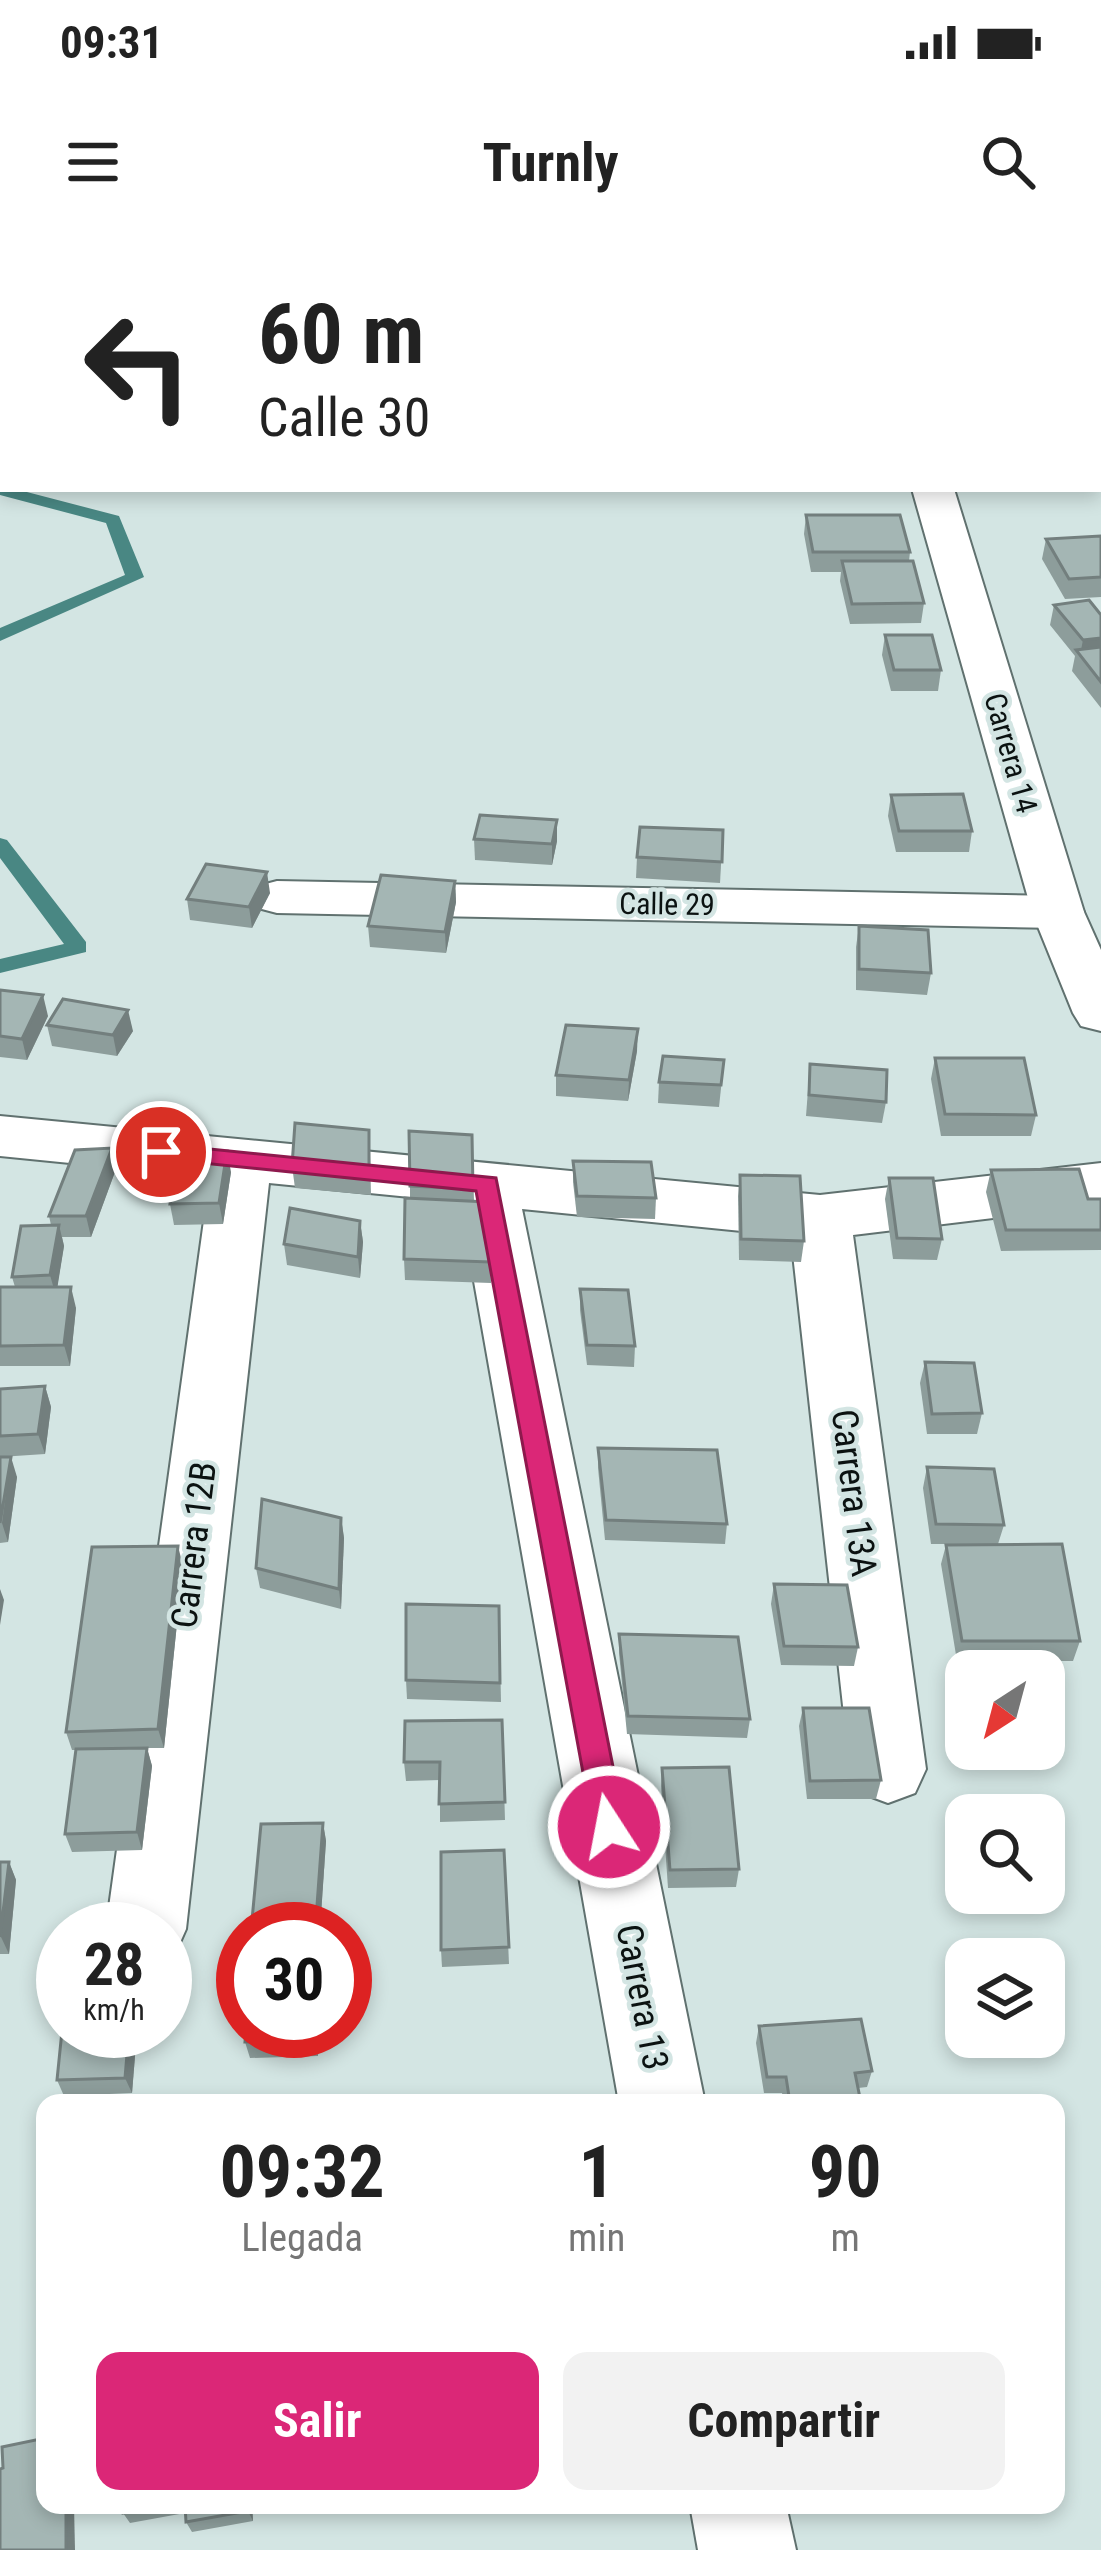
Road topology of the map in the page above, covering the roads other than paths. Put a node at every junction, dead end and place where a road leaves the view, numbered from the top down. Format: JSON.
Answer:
{"nodes":[{"id":1,"x":934,"y":492,"type":"edge"},
{"id":2,"x":277,"y":897,"type":"dead end"},
{"id":3,"x":1058,"y":912,"type":"junction"},
{"id":4,"x":1101,"y":1013,"type":"edge"},
{"id":5,"x":0,"y":1136,"type":"edge"},
{"id":6,"x":242,"y":1160,"type":"junction"},
{"id":7,"x":487,"y":1184,"type":"junction"},
{"id":8,"x":1101,"y":1184,"type":"edge"},
{"id":9,"x":820,"y":1216,"type":"junction"},
{"id":10,"x":888,"y":1769,"type":"dead end"},
{"id":11,"x":149,"y":1902,"type":"edge"},
{"id":12,"x":660,"y":2094,"type":"edge"},
{"id":13,"x":740,"y":2514,"type":"edge"},
{"id":14,"x":747,"y":2550,"type":"edge"}],
"edges":[{"from":1,"to":3,"type":"street","name":"Carrera 14"},
{"from":2,"to":3,"type":"street","name":"Calle 29"},
{"from":3,"to":4,"type":"street","name":"Carrera 14"},
{"from":5,"to":6,"type":"street"},
{"from":6,"to":7,"type":"street"},
{"from":6,"to":11,"type":"street","name":"Carrera 12B"},
{"from":7,"to":9,"type":"street"},
{"from":7,"to":12,"type":"street","name":"Carrera 13"},
{"from":8,"to":9,"type":"street"},
{"from":9,"to":10,"type":"street","name":"Carrera 13A"},
{"from":13,"to":14,"type":"street"}]}
